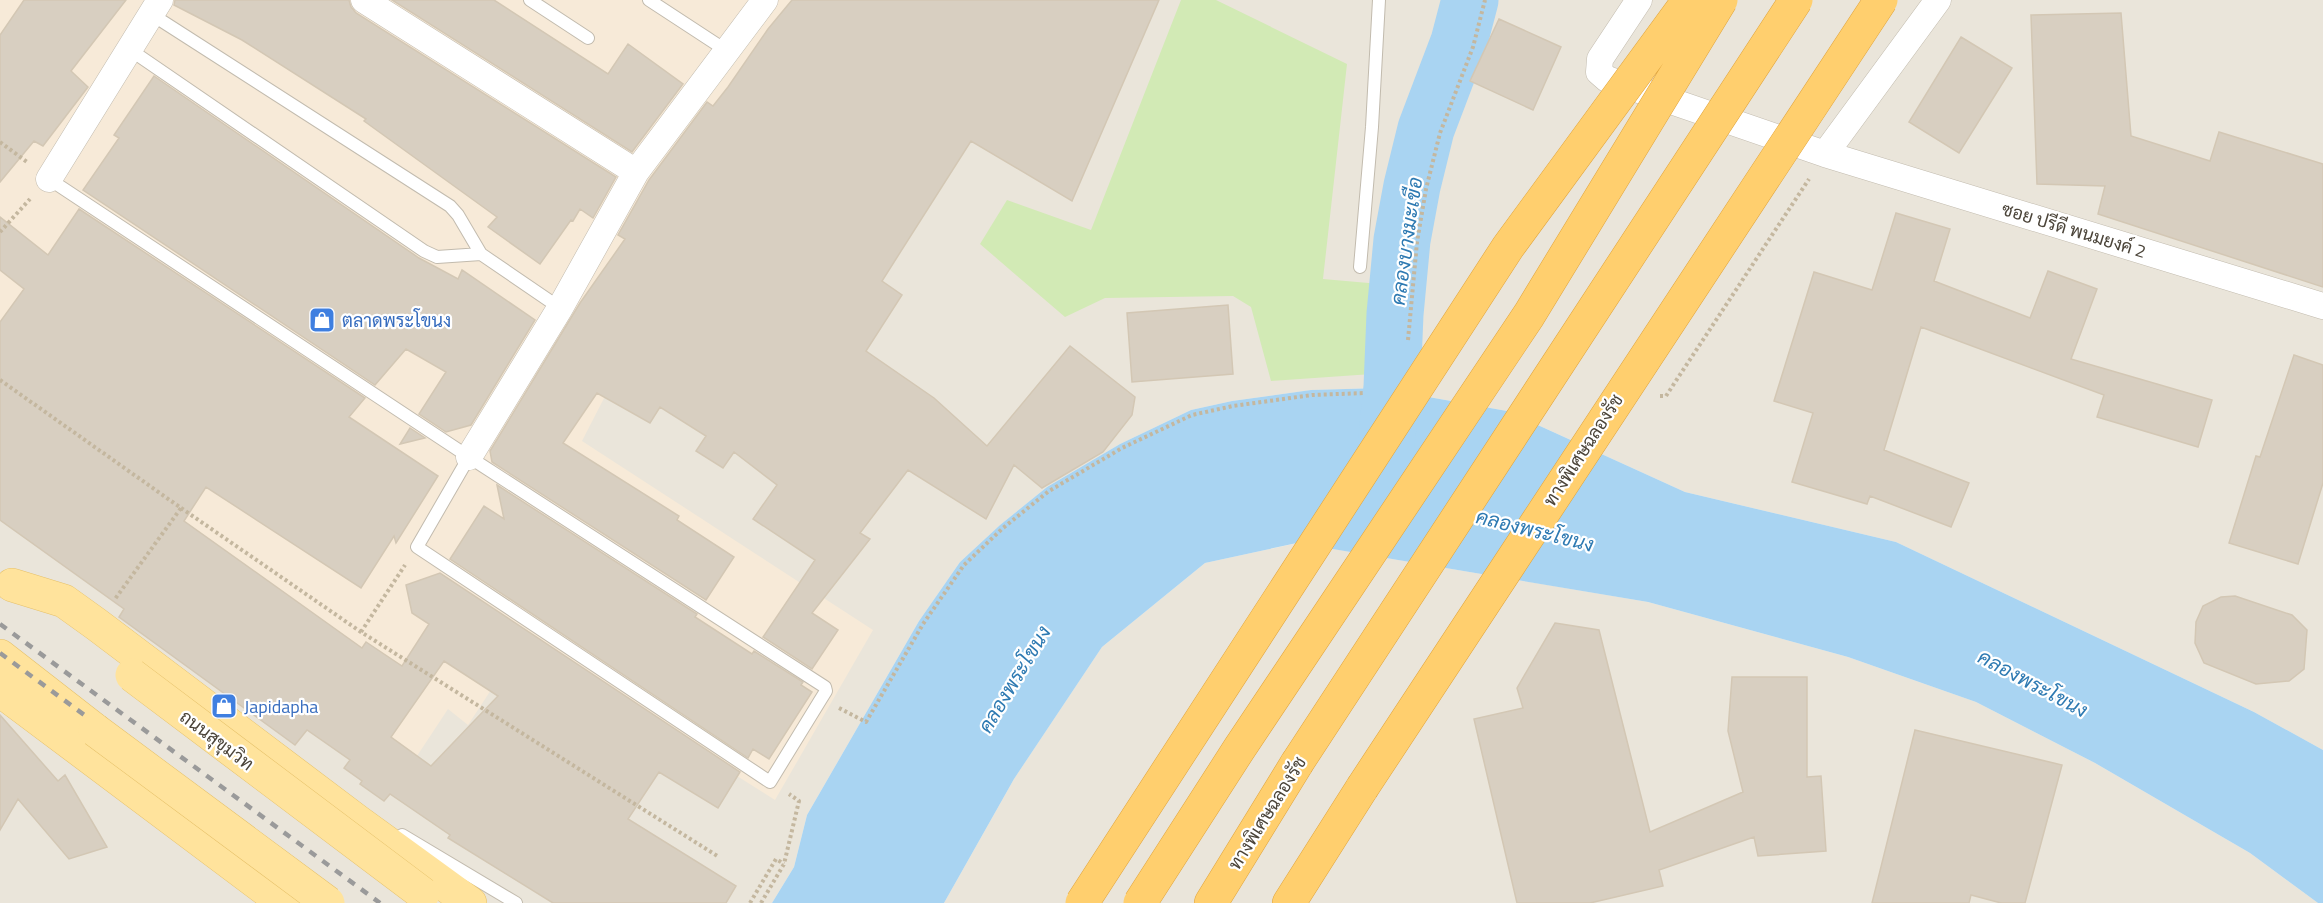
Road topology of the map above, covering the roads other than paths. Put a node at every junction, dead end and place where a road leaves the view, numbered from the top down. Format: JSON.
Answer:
{"nodes":[{"id":1,"x":364,"y":0,"type":"edge"},
{"id":2,"x":530,"y":0,"type":"edge"},
{"id":3,"x":649,"y":0,"type":"edge"},
{"id":4,"x":765,"y":0,"type":"edge"},
{"id":5,"x":1380,"y":0,"type":"edge"},
{"id":6,"x":1640,"y":0,"type":"edge"},
{"id":7,"x":1689,"y":0,"type":"edge"},
{"id":8,"x":1721,"y":0,"type":"edge"},
{"id":9,"x":1796,"y":0,"type":"edge"},
{"id":10,"x":1881,"y":0,"type":"edge"},
{"id":11,"x":1938,"y":0,"type":"edge"},
{"id":12,"x":156,"y":7,"type":"edge"},
{"id":13,"x":588,"y":38,"type":"dead end"},
{"id":14,"x":129,"y":49,"type":"junction"},
{"id":15,"x":727,"y":51,"type":"junction"},
{"id":16,"x":1826,"y":154,"type":"junction"},
{"id":17,"x":636,"y":172,"type":"junction"},
{"id":18,"x":49,"y":179,"type":"joint"},
{"id":19,"x":481,"y":254,"type":"junction"},
{"id":20,"x":1360,"y":267,"type":"dead end"},
{"id":21,"x":2323,"y":306,"type":"edge"},
{"id":22,"x":560,"y":308,"type":"junction"},
{"id":23,"x":469,"y":458,"type":"junction"},
{"id":24,"x":6,"y":581,"type":"edge"},
{"id":25,"x":0,"y":656,"type":"edge"},
{"id":26,"x":0,"y":690,"type":"edge"},
{"id":27,"x":275,"y":759,"type":"junction"},
{"id":28,"x":1362,"y":788,"type":"junction"},
{"id":29,"x":375,"y":819,"type":"dead end"},
{"id":30,"x":395,"y":831,"type":"dead end"},
{"id":31,"x":431,"y":900,"type":"edge"},
{"id":32,"x":284,"y":903,"type":"edge"},
{"id":33,"x":328,"y":903,"type":"edge"},
{"id":34,"x":470,"y":903,"type":"edge"},
{"id":35,"x":516,"y":903,"type":"edge"},
{"id":36,"x":1082,"y":903,"type":"edge"},
{"id":37,"x":1140,"y":903,"type":"edge"},
{"id":38,"x":1211,"y":903,"type":"edge"},
{"id":39,"x":1289,"y":903,"type":"edge"},
{"id":40,"x":1313,"y":903,"type":"edge"}],
"edges":[{"from":1,"to":17,"type":"street"},
{"from":2,"to":13,"type":"lane"},
{"from":3,"to":15,"type":"lane"},
{"from":4,"to":15,"type":"street"},
{"from":5,"to":20,"type":"lane"},
{"from":6,"to":16,"type":"street","name":"ซอย ปรีดี พนมยงค์ 2"},
{"from":7,"to":36,"type":"highway","bridge":true},
{"from":8,"to":37,"type":"highway","bridge":true},
{"from":9,"to":38,"type":"highway","name":"ทางพิเศษฉลองรัช","bridge":true},
{"from":10,"to":28,"type":"highway","name":"ทางพิเศษฉลองรัช","bridge":true},
{"from":11,"to":16,"type":"street"},
{"from":12,"to":14,"type":"street"},
{"from":12,"to":19,"type":"lane"},
{"from":14,"to":18,"type":"street"},
{"from":14,"to":19,"type":"lane"},
{"from":15,"to":17,"type":"street"},
{"from":16,"to":21,"type":"street","name":"ซอย ปรีดี พนมยงค์ 2"},
{"from":17,"to":22,"type":"street"},
{"from":18,"to":23,"type":"lane"},
{"from":19,"to":22,"type":"lane"},
{"from":22,"to":23,"type":"street"},
{"from":23,"to":23,"type":"lane"},
{"from":24,"to":27,"type":"main road"},
{"from":24,"to":31,"type":"main road","name":"ถนนสุขุมวิท","bridge":true},
{"from":25,"to":33,"type":"main road","bridge":true},
{"from":26,"to":32,"type":"main road"},
{"from":27,"to":29,"type":"lane"},
{"from":27,"to":34,"type":"main road"},
{"from":28,"to":39,"type":"highway","name":"ทางพิเศษฉลองรัช"},
{"from":28,"to":40,"type":"highway"},
{"from":30,"to":35,"type":"lane"}]}
